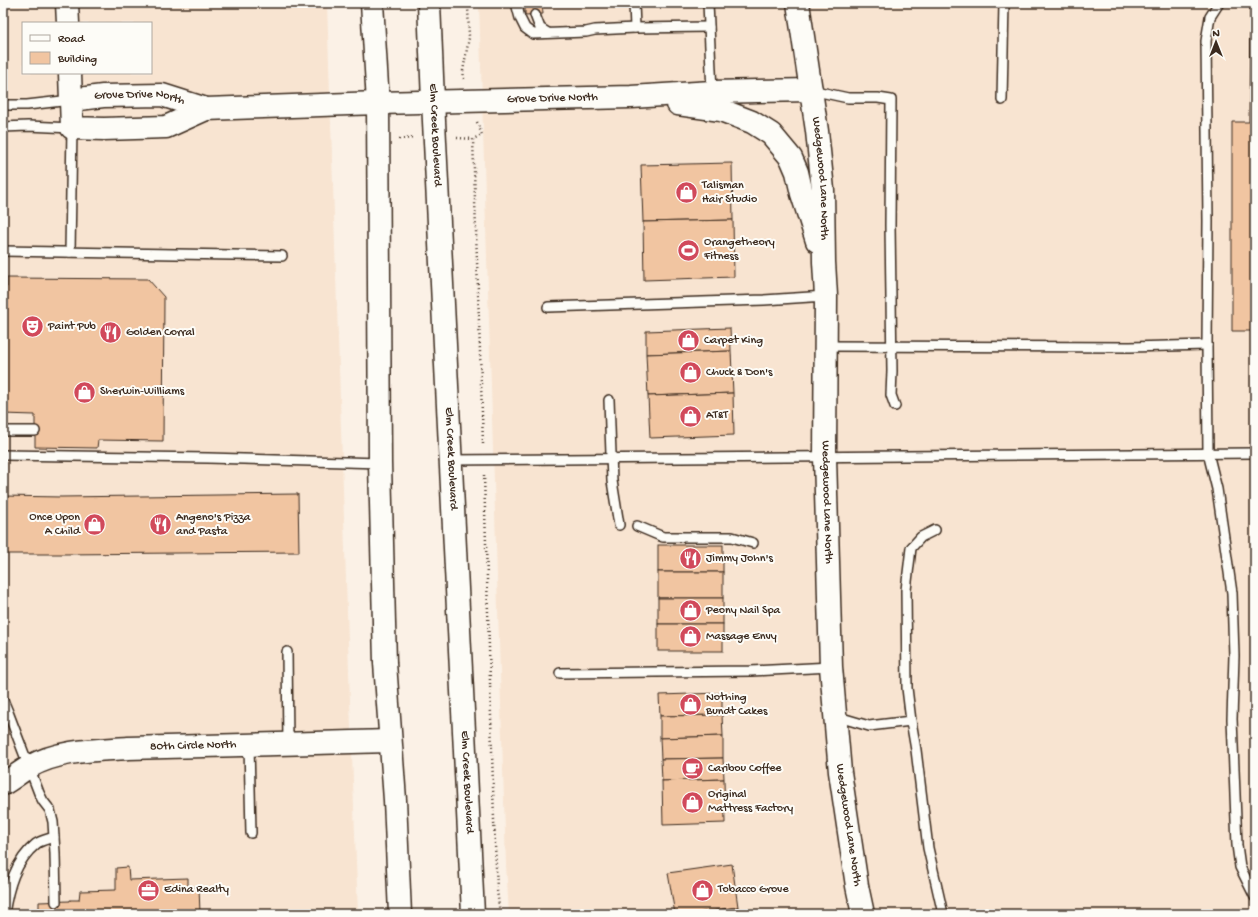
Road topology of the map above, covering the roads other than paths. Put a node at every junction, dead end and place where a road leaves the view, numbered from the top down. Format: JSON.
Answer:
{"nodes":[{"id":1,"x":67,"y":3,"type":"edge"},
{"id":2,"x":372,"y":3,"type":"edge"},
{"id":3,"x":430,"y":3,"type":"edge"},
{"id":4,"x":516,"y":3,"type":"edge"},
{"id":5,"x":634,"y":3,"type":"edge"},
{"id":6,"x":708,"y":3,"type":"edge"},
{"id":7,"x":798,"y":3,"type":"edge"},
{"id":8,"x":1004,"y":3,"type":"edge"},
{"id":9,"x":1219,"y":3,"type":"edge"},
{"id":10,"x":535,"y":15,"type":"dead end"},
{"id":11,"x":68,"y":22,"type":"edge"},
{"id":12,"x":709,"y":27,"type":"junction"},
{"id":13,"x":635,"y":28,"type":"junction"},
{"id":14,"x":548,"y":33,"type":"junction"},
{"id":15,"x":70,"y":74,"type":"edge"},
{"id":16,"x":811,"y":90,"type":"junction"},
{"id":17,"x":712,"y":92,"type":"junction"},
{"id":18,"x":631,"y":97,"type":"junction"},
{"id":19,"x":71,"y":100,"type":"junction"},
{"id":20,"x":1002,"y":100,"type":"dead end"},
{"id":21,"x":433,"y":101,"type":"junction"},
{"id":22,"x":378,"y":103,"type":"junction"},
{"id":23,"x":3,"y":105,"type":"edge"},
{"id":24,"x":206,"y":109,"type":"junction"},
{"id":25,"x":3,"y":127,"type":"edge"},
{"id":26,"x":72,"y":128,"type":"junction"},
{"id":27,"x":3,"y":251,"type":"edge"},
{"id":28,"x":70,"y":252,"type":"junction"},
{"id":29,"x":282,"y":256,"type":"dead end"},
{"id":30,"x":824,"y":262,"type":"junction"},
{"id":31,"x":826,"y":296,"type":"junction"},
{"id":32,"x":548,"y":307,"type":"dead end"},
{"id":33,"x":1207,"y":344,"type":"junction"},
{"id":34,"x":826,"y":346,"type":"junction"},
{"id":35,"x":892,"y":347,"type":"junction"},
{"id":36,"x":609,"y":400,"type":"dead end"},
{"id":37,"x":895,"y":406,"type":"dead end"},
{"id":38,"x":35,"y":430,"type":"dead end"},
{"id":39,"x":3,"y":431,"type":"edge"},
{"id":40,"x":1208,"y":453,"type":"junction"},
{"id":41,"x":1255,"y":453,"type":"edge"},
{"id":42,"x":3,"y":455,"type":"edge"},
{"id":43,"x":825,"y":457,"type":"junction"},
{"id":44,"x":611,"y":459,"type":"junction"},
{"id":45,"x":450,"y":460,"type":"junction"},
{"id":46,"x":380,"y":463,"type":"junction"},
{"id":47,"x":619,"y":525,"type":"dead end"},
{"id":48,"x":637,"y":526,"type":"dead end"},
{"id":49,"x":935,"y":530,"type":"dead end"},
{"id":50,"x":753,"y":543,"type":"dead end"},
{"id":51,"x":287,"y":652,"type":"dead end"},
{"id":52,"x":831,"y":667,"type":"junction"},
{"id":53,"x":560,"y":674,"type":"dead end"},
{"id":54,"x":3,"y":700,"type":"edge"},
{"id":55,"x":835,"y":716,"type":"junction"},
{"id":56,"x":911,"y":721,"type":"junction"},
{"id":57,"x":390,"y":741,"type":"junction"},
{"id":58,"x":288,"y":744,"type":"junction"},
{"id":59,"x":250,"y":745,"type":"junction"},
{"id":60,"x":29,"y":767,"type":"junction"},
{"id":61,"x":3,"y":784,"type":"edge"},
{"id":62,"x":251,"y":833,"type":"dead end"},
{"id":63,"x":54,"y":837,"type":"junction"},
{"id":64,"x":1255,"y":897,"type":"edge"},
{"id":65,"x":56,"y":902,"type":"dead end"},
{"id":66,"x":4,"y":914,"type":"edge"},
{"id":67,"x":400,"y":914,"type":"edge"},
{"id":68,"x":473,"y":914,"type":"edge"},
{"id":69,"x":863,"y":914,"type":"edge"},
{"id":70,"x":943,"y":914,"type":"edge"}],
"edges":[{"from":1,"to":11,"type":"street"},
{"from":2,"to":22,"type":"street"},
{"from":3,"to":21,"type":"street","name":"Elm Creek Boulevard"},
{"from":4,"to":14,"type":"lane"},
{"from":5,"to":13,"type":"lane"},
{"from":6,"to":12,"type":"lane"},
{"from":7,"to":16,"type":"street"},
{"from":8,"to":20,"type":"lane"},
{"from":9,"to":33,"type":"lane"},
{"from":10,"to":14,"type":"lane"},
{"from":12,"to":13,"type":"lane"},
{"from":12,"to":17,"type":"lane"},
{"from":13,"to":14,"type":"lane"},
{"from":15,"to":19,"type":"street"},
{"from":16,"to":17,"type":"street","name":"Grove Drive North"},
{"from":16,"to":30,"type":"street","name":"Wedgewood Lane North"},
{"from":16,"to":35,"type":"lane"},
{"from":17,"to":18,"type":"street","name":"Grove Drive North"},
{"from":18,"to":21,"type":"street","name":"Grove Drive North"},
{"from":18,"to":30,"type":"street"},
{"from":19,"to":23,"type":"lane"},
{"from":19,"to":24,"type":"street","name":"Grove Drive North"},
{"from":19,"to":26,"type":"street"},
{"from":21,"to":22,"type":"street","name":"Grove Drive North"},
{"from":21,"to":45,"type":"street","name":"Elm Creek Boulevard"},
{"from":22,"to":24,"type":"street","name":"Grove Drive North"},
{"from":22,"to":46,"type":"street"},
{"from":24,"to":26,"type":"street","name":"Grove Drive North"},
{"from":25,"to":26,"type":"lane"},
{"from":26,"to":28,"type":"lane"},
{"from":27,"to":28,"type":"lane"},
{"from":28,"to":29,"type":"lane"},
{"from":30,"to":31,"type":"street","name":"Wedgewood Lane North"},
{"from":31,"to":32,"type":"lane"},
{"from":31,"to":34,"type":"street","name":"Wedgewood Lane North"},
{"from":33,"to":35,"type":"lane"},
{"from":33,"to":40,"type":"lane"},
{"from":34,"to":35,"type":"lane"},
{"from":34,"to":43,"type":"street","name":"Wedgewood Lane North"},
{"from":35,"to":37,"type":"lane"},
{"from":36,"to":44,"type":"lane"},
{"from":38,"to":39,"type":"lane"},
{"from":40,"to":41,"type":"lane"},
{"from":40,"to":43,"type":"lane"},
{"from":40,"to":64,"type":"lane"},
{"from":42,"to":46,"type":"lane"},
{"from":43,"to":44,"type":"lane"},
{"from":43,"to":52,"type":"street","name":"Wedgewood Lane North"},
{"from":44,"to":45,"type":"lane"},
{"from":44,"to":47,"type":"lane"},
{"from":45,"to":68,"type":"street","name":"Elm Creek Boulevard"},
{"from":46,"to":57,"type":"street"},
{"from":48,"to":50,"type":"lane"},
{"from":49,"to":56,"type":"lane"},
{"from":51,"to":58,"type":"lane"},
{"from":52,"to":53,"type":"lane"},
{"from":52,"to":55,"type":"street","name":"Wedgewood Lane North"},
{"from":54,"to":60,"type":"lane"},
{"from":55,"to":56,"type":"lane"},
{"from":55,"to":69,"type":"street","name":"Wedgewood Lane North"},
{"from":56,"to":70,"type":"lane"},
{"from":57,"to":58,"type":"street","name":"80th Circle North"},
{"from":57,"to":67,"type":"street"},
{"from":58,"to":59,"type":"street","name":"80th Circle North"},
{"from":59,"to":60,"type":"street","name":"80th Circle North"},
{"from":59,"to":62,"type":"lane"},
{"from":60,"to":61,"type":"street","name":"80th Circle North"},
{"from":60,"to":63,"type":"lane"},
{"from":63,"to":65,"type":"lane"},
{"from":63,"to":66,"type":"lane"}]}
